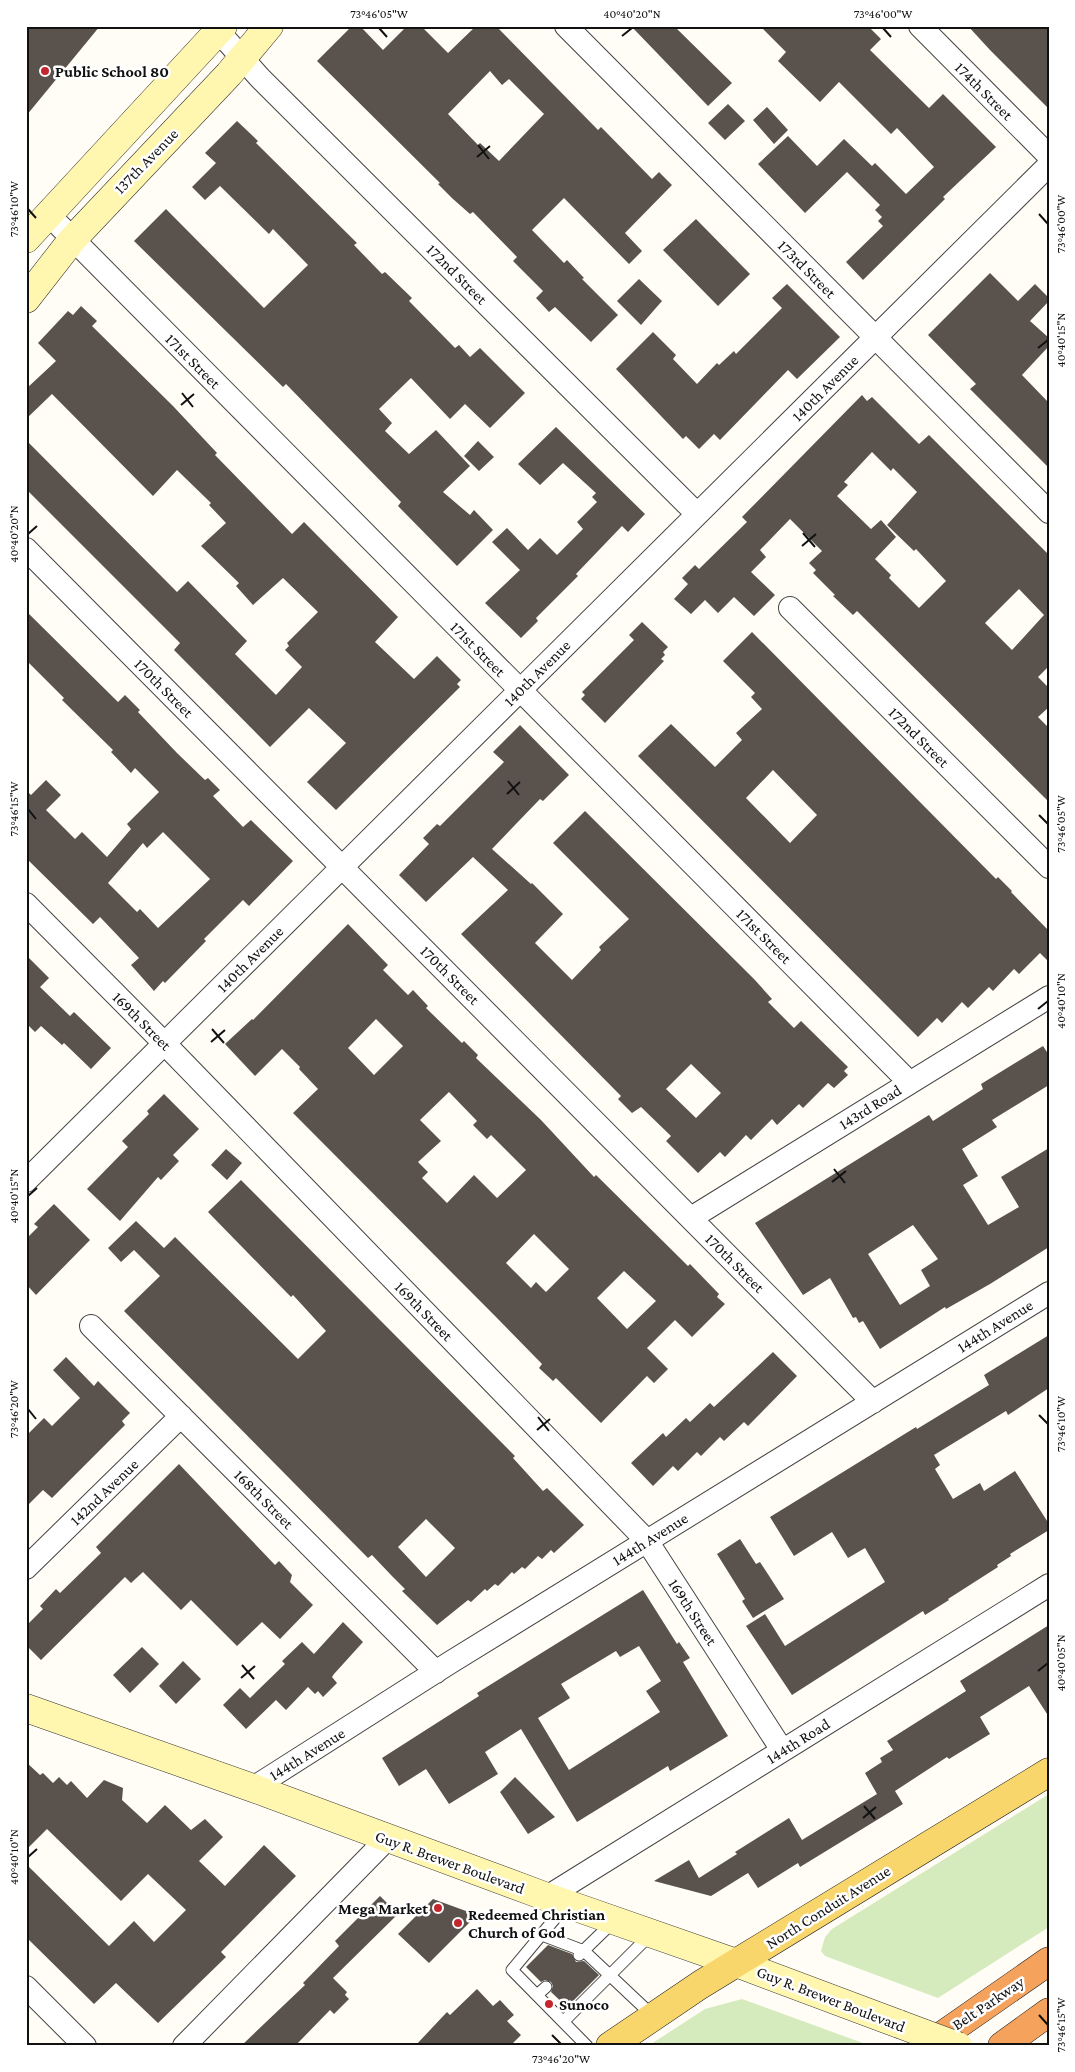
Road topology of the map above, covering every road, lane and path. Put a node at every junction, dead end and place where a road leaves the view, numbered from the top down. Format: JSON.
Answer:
{"nodes":[{"id":1,"x":269,"y":26,"type":"edge"},
{"id":2,"x":566,"y":26,"type":"edge"},
{"id":3,"x":920,"y":26,"type":"edge"},
{"id":4,"x":221,"y":29,"type":"edge"},
{"id":5,"x":242,"y":59,"type":"junction"},
{"id":6,"x":1049,"y":156,"type":"edge"},
{"id":7,"x":1049,"y":165,"type":"edge"},
{"id":8,"x":48,"y":214,"type":"junction"},
{"id":9,"x":26,"y":239,"type":"edge"},
{"id":10,"x":72,"y":240,"type":"junction"},
{"id":11,"x":26,"y":299,"type":"edge"},
{"id":12,"x":875,"y":338,"type":"junction"},
{"id":13,"x":1049,"y":512,"type":"edge"},
{"id":14,"x":697,"y":514,"type":"junction"},
{"id":15,"x":26,"y":549,"type":"edge"},
{"id":16,"x":790,"y":608,"type":"dead end"},
{"id":17,"x":520,"y":691,"type":"junction"},
{"id":18,"x":343,"y":867,"type":"junction"},
{"id":19,"x":1049,"y":868,"type":"edge"},
{"id":20,"x":26,"y":904,"type":"edge"},
{"id":21,"x":1049,"y":997,"type":"edge"},
{"id":22,"x":165,"y":1044,"type":"junction"},
{"id":23,"x":910,"y":1082,"type":"junction"},
{"id":24,"x":26,"y":1182,"type":"edge"},
{"id":25,"x":691,"y":1218,"type":"junction"},
{"id":26,"x":1049,"y":1293,"type":"edge"},
{"id":27,"x":91,"y":1326,"type":"dead end"},
{"id":28,"x":873,"y":1402,"type":"junction"},
{"id":29,"x":181,"y":1416,"type":"junction"},
{"id":30,"x":647,"y":1541,"type":"junction"},
{"id":31,"x":26,"y":1568,"type":"edge"},
{"id":32,"x":1049,"y":1585,"type":"edge"},
{"id":33,"x":436,"y":1672,"type":"junction"},
{"id":34,"x":26,"y":1708,"type":"edge"},
{"id":35,"x":782,"y":1750,"type":"junction"},
{"id":36,"x":1049,"y":1772,"type":"edge"},
{"id":37,"x":253,"y":1788,"type":"junction"},
{"id":38,"x":387,"y":1839,"type":"junction"},
{"id":39,"x":557,"y":1900,"type":"junction"},
{"id":40,"x":614,"y":1921,"type":"junction"},
{"id":41,"x":651,"y":1934,"type":"junction"},
{"id":42,"x":542,"y":1935,"type":"junction"},
{"id":43,"x":582,"y":1953,"type":"junction"},
{"id":44,"x":1049,"y":1962,"type":"edge"},
{"id":45,"x":736,"y":1963,"type":"junction"},
{"id":46,"x":611,"y":1975,"type":"junction"},
{"id":47,"x":26,"y":1987,"type":"edge"},
{"id":48,"x":546,"y":1987,"type":"dead end"},
{"id":49,"x":537,"y":1996,"type":"junction"},
{"id":50,"x":1049,"y":2012,"type":"edge"},
{"id":51,"x":653,"y":2016,"type":"junction"},
{"id":52,"x":564,"y":2021,"type":"junction"},
{"id":53,"x":85,"y":2046,"type":"edge"},
{"id":54,"x":184,"y":2046,"type":"edge"},
{"id":55,"x":587,"y":2046,"type":"edge"},
{"id":56,"x":610,"y":2046,"type":"edge"},
{"id":57,"x":927,"y":2046,"type":"edge"},
{"id":58,"x":958,"y":2046,"type":"edge"},
{"id":59,"x":1002,"y":2046,"type":"edge"}],
"edges":[{"from":1,"to":5,"type":"main road","name":"137th Avenue"},
{"from":2,"to":12,"type":"street","name":"173rd Street"},
{"from":3,"to":6,"type":"street","name":"174th Street"},
{"from":4,"to":5,"type":"street","name":"172nd Street"},
{"from":4,"to":8,"type":"main road"},
{"from":5,"to":10,"type":"main road","name":"137th Avenue"},
{"from":5,"to":14,"type":"street","name":"172nd Street"},
{"from":7,"to":12,"type":"street","name":"140th Avenue"},
{"from":8,"to":9,"type":"main road"},
{"from":8,"to":10,"type":"street","name":"171st Street"},
{"from":10,"to":11,"type":"main road","name":"137th Avenue"},
{"from":10,"to":17,"type":"street","name":"171st Street"},
{"from":12,"to":13,"type":"street","name":"173rd Street"},
{"from":12,"to":14,"type":"street","name":"140th Avenue"},
{"from":14,"to":17,"type":"street","name":"140th Avenue"},
{"from":15,"to":18,"type":"street","name":"170th Street"},
{"from":16,"to":19,"type":"street","name":"172nd Street"},
{"from":17,"to":18,"type":"street","name":"140th Avenue"},
{"from":17,"to":23,"type":"street","name":"171st Street"},
{"from":18,"to":22,"type":"street","name":"140th Avenue"},
{"from":18,"to":25,"type":"street","name":"170th Street"},
{"from":20,"to":22,"type":"street","name":"169th Street"},
{"from":21,"to":23,"type":"street","name":"143rd Road"},
{"from":22,"to":24,"type":"street","name":"140th Avenue"},
{"from":22,"to":30,"type":"street","name":"169th Street"},
{"from":23,"to":25,"type":"street","name":"143rd Road"},
{"from":25,"to":28,"type":"street","name":"170th Street"},
{"from":26,"to":28,"type":"street","name":"144th Avenue"},
{"from":27,"to":29,"type":"street","name":"168th Street"},
{"from":28,"to":30,"type":"street","name":"144th Avenue"},
{"from":29,"to":31,"type":"street","name":"142nd Avenue"},
{"from":29,"to":33,"type":"street","name":"168th Street"},
{"from":30,"to":33,"type":"street","name":"144th Avenue"},
{"from":30,"to":35,"type":"street","name":"169th Street"},
{"from":32,"to":35,"type":"street","name":"144th Road"},
{"from":33,"to":37,"type":"street","name":"144th Avenue"},
{"from":34,"to":37,"type":"main road","name":"Guy R. Brewer Boulevard"},
{"from":35,"to":39,"type":"street","name":"144th Road"},
{"from":36,"to":45,"type":"main road","name":"North Conduit Avenue"},
{"from":37,"to":38,"type":"main road","name":"Guy R. Brewer Boulevard"},
{"from":38,"to":39,"type":"main road","name":"Guy R. Brewer Boulevard"},
{"from":38,"to":54,"type":"street"},
{"from":39,"to":40,"type":"main road","name":"Guy R. Brewer Boulevard"},
{"from":39,"to":42,"type":"lane"},
{"from":40,"to":41,"type":"main road","name":"Guy R. Brewer Boulevard"},
{"from":40,"to":43,"type":"lane"},
{"from":41,"to":45,"type":"main road","name":"Guy R. Brewer Boulevard"},
{"from":41,"to":46,"type":"lane"},
{"from":42,"to":43,"type":"lane"},
{"from":42,"to":49,"type":"lane"},
{"from":43,"to":46,"type":"lane"},
{"from":44,"to":57,"type":"highway","name":"Belt Parkway"},
{"from":45,"to":51,"type":"main road","name":"North Conduit Avenue"},
{"from":45,"to":58,"type":"main road","name":"Guy R. Brewer Boulevard","bridge":true},
{"from":46,"to":51,"type":"lane"},
{"from":46,"to":52,"type":"lane"},
{"from":47,"to":53,"type":"street"},
{"from":48,"to":49,"type":"lane"},
{"from":49,"to":52,"type":"lane"},
{"from":50,"to":59,"type":"highway"},
{"from":51,"to":56,"type":"main road","name":"North Conduit Avenue"},
{"from":52,"to":55,"type":"lane"}]}
